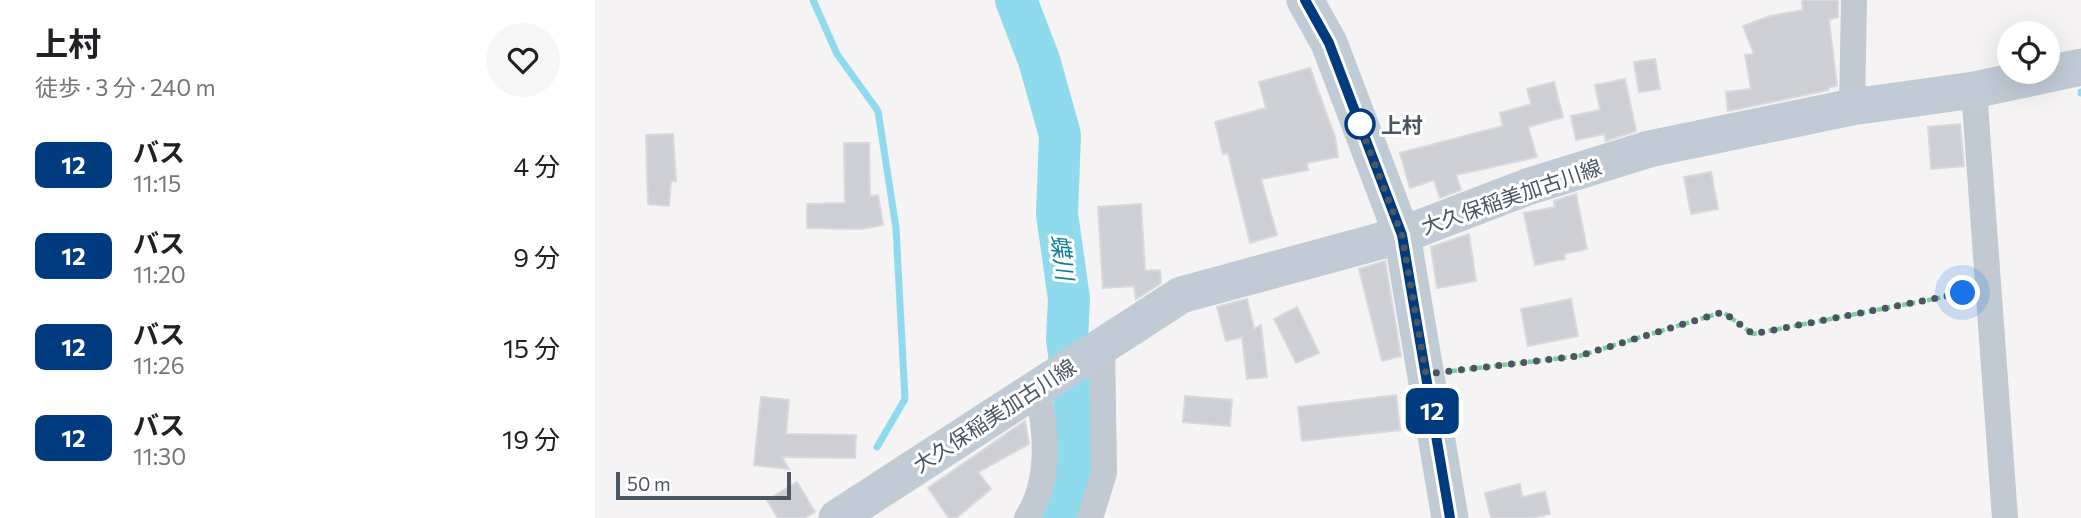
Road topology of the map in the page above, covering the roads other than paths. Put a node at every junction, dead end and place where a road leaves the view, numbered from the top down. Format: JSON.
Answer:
{"nodes":[{"id":1,"x":1305,"y":0,"type":"edge"},
{"id":2,"x":1854,"y":0,"type":"edge"},
{"id":3,"x":2081,"y":67,"type":"edge"},
{"id":4,"x":1975,"y":90,"type":"junction"},
{"id":5,"x":1852,"y":107,"type":"junction"},
{"id":6,"x":1402,"y":235,"type":"junction"},
{"id":7,"x":1096,"y":348,"type":"junction"},
{"id":8,"x":1043,"y":382,"type":"junction"},
{"id":9,"x":837,"y":518,"type":"edge"},
{"id":10,"x":1027,"y":518,"type":"edge"},
{"id":11,"x":1090,"y":518,"type":"edge"},
{"id":12,"x":1450,"y":518,"type":"edge"},
{"id":13,"x":2005,"y":518,"type":"edge"}],
"edges":[{"from":1,"to":6,"type":"main road"},
{"from":2,"to":5,"type":"street"},
{"from":3,"to":4,"type":"main road","name":"大久保稲美加古川線"},
{"from":4,"to":5,"type":"main road","name":"大久保稲美加古川線"},
{"from":4,"to":13,"type":"street"},
{"from":5,"to":6,"type":"main road","name":"大久保稲美加古川線"},
{"from":6,"to":7,"type":"main road","name":"大久保稲美加古川線"},
{"from":6,"to":12,"type":"main road"},
{"from":7,"to":8,"type":"main road","name":"大久保稲美加古川線"},
{"from":7,"to":11,"type":"street"},
{"from":8,"to":9,"type":"main road","name":"大久保稲美加古川線"},
{"from":8,"to":10,"type":"street"}]}
